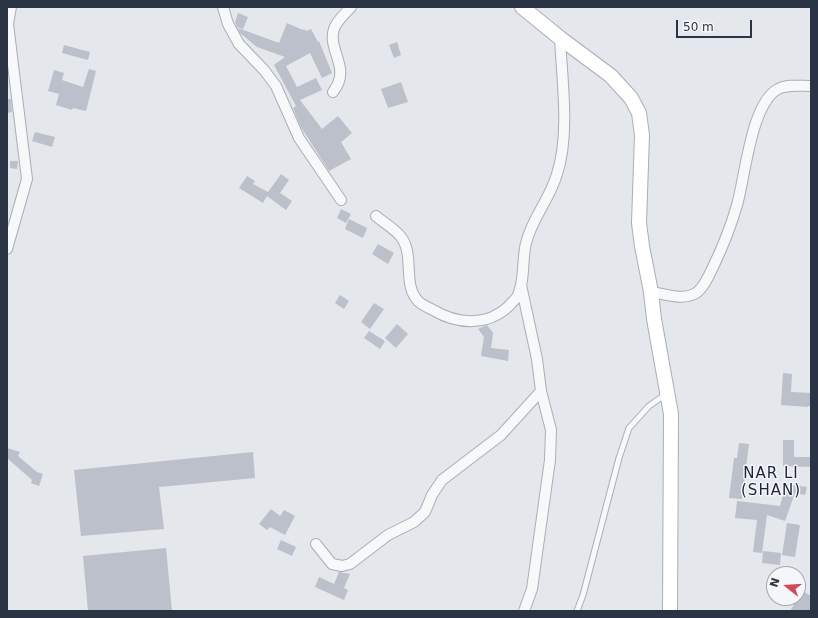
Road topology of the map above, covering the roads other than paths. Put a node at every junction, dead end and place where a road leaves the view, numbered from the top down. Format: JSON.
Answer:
{"nodes":[{"id":1,"x":12,"y":7,"type":"edge"},
{"id":2,"x":223,"y":7,"type":"edge"},
{"id":3,"x":351,"y":7,"type":"edge"},
{"id":4,"x":530,"y":10,"type":"edge"},
{"id":5,"x":560,"y":38,"type":"junction"},
{"id":6,"x":811,"y":86,"type":"edge"},
{"id":7,"x":333,"y":92,"type":"dead end"},
{"id":8,"x":340,"y":200,"type":"dead end"},
{"id":9,"x":376,"y":216,"type":"dead end"},
{"id":10,"x":7,"y":249,"type":"edge"},
{"id":11,"x":521,"y":282,"type":"junction"},
{"id":12,"x":651,"y":292,"type":"junction"},
{"id":13,"x":541,"y":391,"type":"junction"},
{"id":14,"x":667,"y":393,"type":"junction"},
{"id":15,"x":316,"y":544,"type":"dead end"},
{"id":16,"x":524,"y":611,"type":"edge"},
{"id":17,"x":577,"y":611,"type":"edge"},
{"id":18,"x":670,"y":611,"type":"edge"}],
"edges":[{"from":1,"to":10,"type":"street"},
{"from":2,"to":8,"type":"street"},
{"from":3,"to":7,"type":"street"},
{"from":4,"to":5,"type":"main road"},
{"from":5,"to":11,"type":"street"},
{"from":5,"to":12,"type":"main road"},
{"from":6,"to":12,"type":"street"},
{"from":9,"to":11,"type":"street"},
{"from":11,"to":13,"type":"street"},
{"from":12,"to":14,"type":"main road"},
{"from":13,"to":15,"type":"street"},
{"from":13,"to":16,"type":"street"},
{"from":14,"to":17,"type":"lane"},
{"from":14,"to":18,"type":"main road"}]}
